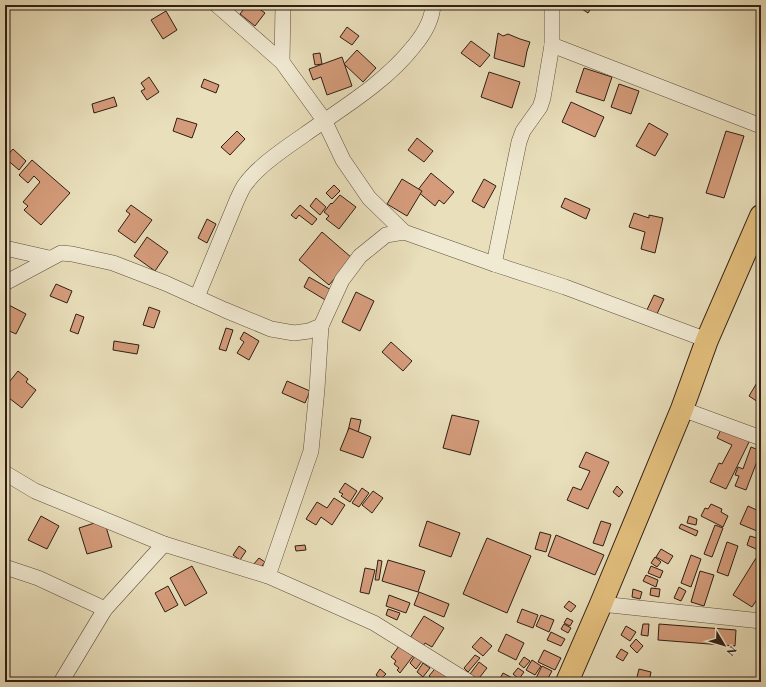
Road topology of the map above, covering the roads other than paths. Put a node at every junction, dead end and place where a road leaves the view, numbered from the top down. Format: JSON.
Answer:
{"nodes":[{"id":1,"x":217,"y":5,"type":"edge"},
{"id":2,"x":283,"y":5,"type":"edge"},
{"id":3,"x":433,"y":5,"type":"edge"},
{"id":4,"x":552,"y":5,"type":"edge"},
{"id":5,"x":552,"y":45,"type":"junction"},
{"id":6,"x":282,"y":62,"type":"junction"},
{"id":7,"x":324,"y":120,"type":"junction"},
{"id":8,"x":761,"y":126,"type":"edge"},
{"id":9,"x":761,"y":216,"type":"edge"},
{"id":10,"x":404,"y":232,"type":"junction"},
{"id":11,"x":5,"y":248,"type":"edge"},
{"id":12,"x":49,"y":258,"type":"junction"},
{"id":13,"x":494,"y":264,"type":"junction"},
{"id":14,"x":5,"y":282,"type":"edge"},
{"id":15,"x":197,"y":297,"type":"junction"},
{"id":16,"x":321,"y":326,"type":"junction"},
{"id":17,"x":707,"y":340,"type":"junction"},
{"id":18,"x":682,"y":409,"type":"junction"},
{"id":19,"x":761,"y":438,"type":"edge"},
{"id":20,"x":5,"y":473,"type":"edge"},
{"id":21,"x":164,"y":544,"type":"junction"},
{"id":22,"x":5,"y":567,"type":"edge"},
{"id":23,"x":268,"y":576,"type":"junction"},
{"id":24,"x":601,"y":604,"type":"junction"},
{"id":25,"x":105,"y":609,"type":"junction"},
{"id":26,"x":761,"y":621,"type":"edge"},
{"id":27,"x":61,"y":682,"type":"edge"},
{"id":28,"x":469,"y":682,"type":"edge"},
{"id":29,"x":567,"y":682,"type":"edge"}],
"edges":[{"from":1,"to":6,"type":"street"},
{"from":2,"to":6,"type":"street"},
{"from":3,"to":7,"type":"street"},
{"from":4,"to":5,"type":"street"},
{"from":5,"to":8,"type":"street"},
{"from":5,"to":13,"type":"street"},
{"from":6,"to":7,"type":"street"},
{"from":7,"to":10,"type":"street"},
{"from":7,"to":15,"type":"street"},
{"from":9,"to":17,"type":"main road"},
{"from":10,"to":13,"type":"street"},
{"from":10,"to":16,"type":"street"},
{"from":11,"to":12,"type":"street"},
{"from":12,"to":14,"type":"street"},
{"from":12,"to":15,"type":"street"},
{"from":13,"to":17,"type":"street"},
{"from":15,"to":16,"type":"street"},
{"from":16,"to":23,"type":"street"},
{"from":17,"to":18,"type":"main road"},
{"from":18,"to":19,"type":"street"},
{"from":18,"to":24,"type":"main road"},
{"from":20,"to":21,"type":"street"},
{"from":21,"to":23,"type":"street"},
{"from":21,"to":25,"type":"street"},
{"from":22,"to":25,"type":"street"},
{"from":23,"to":28,"type":"street"},
{"from":24,"to":26,"type":"street"},
{"from":24,"to":29,"type":"main road"},
{"from":25,"to":27,"type":"street"}]}
